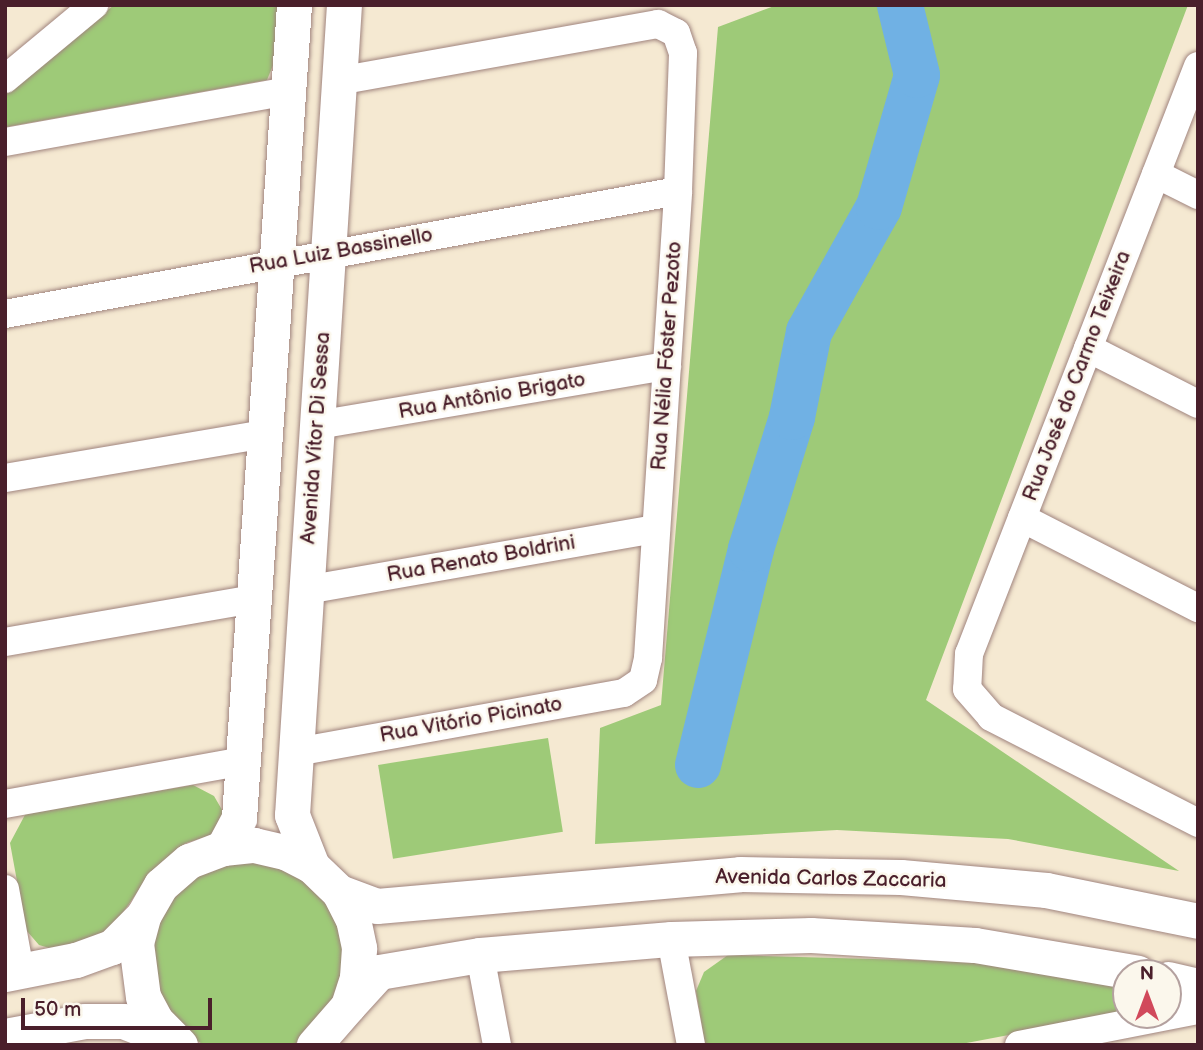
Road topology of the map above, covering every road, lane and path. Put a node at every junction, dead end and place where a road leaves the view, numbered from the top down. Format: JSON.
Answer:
{"nodes":[{"id":1,"x":94,"y":5,"type":"edge"},
{"id":2,"x":294,"y":5,"type":"edge"},
{"id":3,"x":344,"y":5,"type":"edge"},
{"id":4,"x":1198,"y":66,"type":"edge"},
{"id":5,"x":5,"y":79,"type":"edge"},
{"id":6,"x":340,"y":81,"type":"junction"},
{"id":7,"x":288,"y":91,"type":"junction"},
{"id":8,"x":5,"y":142,"type":"edge"},
{"id":9,"x":1156,"y":174,"type":"junction"},
{"id":10,"x":678,"y":191,"type":"junction"},
{"id":11,"x":1198,"y":195,"type":"edge"},
{"id":12,"x":328,"y":254,"type":"junction"},
{"id":13,"x":278,"y":263,"type":"junction"},
{"id":14,"x":5,"y":313,"type":"edge"},
{"id":15,"x":1088,"y":348,"type":"junction"},
{"id":16,"x":667,"y":366,"type":"junction"},
{"id":17,"x":1198,"y":404,"type":"edge"},
{"id":18,"x":317,"y":425,"type":"junction"},
{"id":19,"x":265,"y":434,"type":"junction"},
{"id":20,"x":5,"y":478,"type":"edge"},
{"id":21,"x":1022,"y":518,"type":"junction"},
{"id":22,"x":656,"y":529,"type":"junction"},
{"id":23,"x":306,"y":590,"type":"junction"},
{"id":24,"x":254,"y":599,"type":"junction"},
{"id":25,"x":1198,"y":608,"type":"edge"},
{"id":26,"x":5,"y":642,"type":"edge"},
{"id":27,"x":643,"y":680,"type":"joint"},
{"id":28,"x":296,"y":752,"type":"junction"},
{"id":29,"x":243,"y":761,"type":"junction"},
{"id":30,"x":5,"y":804,"type":"edge"},
{"id":31,"x":1198,"y":823,"type":"edge"},
{"id":32,"x":223,"y":848,"type":"junction"},
{"id":33,"x":312,"y":866,"type":"junction"},
{"id":34,"x":5,"y":889,"type":"edge"},
{"id":35,"x":339,"y":892,"type":"junction"},
{"id":36,"x":143,"y":916,"type":"junction"},
{"id":37,"x":1198,"y":921,"type":"edge"},
{"id":38,"x":671,"y":939,"type":"junction"},
{"id":39,"x":480,"y":955,"type":"junction"},
{"id":40,"x":1112,"y":968,"type":"edge"},
{"id":41,"x":13,"y":972,"type":"edge"},
{"id":42,"x":348,"y":1006,"type":"junction"},
{"id":43,"x":1198,"y":1010,"type":"edge"},
{"id":44,"x":22,"y":1037,"type":"edge"},
{"id":45,"x":321,"y":1042,"type":"edge"},
{"id":46,"x":177,"y":1043,"type":"edge"},
{"id":47,"x":497,"y":1045,"type":"edge"},
{"id":48,"x":691,"y":1045,"type":"edge"},
{"id":49,"x":1019,"y":1045,"type":"edge"}],
"edges":[{"from":1,"to":5,"type":"street"},
{"from":2,"to":7,"type":"street"},
{"from":3,"to":6,"type":"street","name":"Avenida Vítor Di Sessa"},
{"from":4,"to":9,"type":"street","name":"Rua José do Carmo Teixeira"},
{"from":6,"to":10,"type":"street","name":"Rua Nélia Fóster Pezoto"},
{"from":6,"to":12,"type":"street","name":"Avenida Vítor Di Sessa"},
{"from":7,"to":8,"type":"street"},
{"from":7,"to":13,"type":"street"},
{"from":9,"to":11,"type":"street"},
{"from":9,"to":15,"type":"street","name":"Rua José do Carmo Teixeira"},
{"from":10,"to":12,"type":"street","name":"Rua Luiz Bassinello"},
{"from":10,"to":16,"type":"street","name":"Rua Nélia Fóster Pezoto"},
{"from":12,"to":13,"type":"street","name":"Rua Luiz Bassinello"},
{"from":12,"to":18,"type":"street","name":"Avenida Vítor Di Sessa"},
{"from":13,"to":14,"type":"street","name":"Rua Luiz Bassinello"},
{"from":13,"to":19,"type":"street"},
{"from":15,"to":17,"type":"street"},
{"from":15,"to":21,"type":"street","name":"Rua José do Carmo Teixeira"},
{"from":16,"to":18,"type":"street","name":"Rua Antônio Brigato"},
{"from":16,"to":22,"type":"street","name":"Rua Nélia Fóster Pezoto"},
{"from":18,"to":23,"type":"street","name":"Avenida Vítor Di Sessa"},
{"from":19,"to":20,"type":"street"},
{"from":19,"to":24,"type":"street"},
{"from":21,"to":25,"type":"street"},
{"from":21,"to":31,"type":"street","name":"Rua José do Carmo Teixeira"},
{"from":22,"to":23,"type":"street","name":"Rua Renato Boldrini"},
{"from":22,"to":27,"type":"street","name":"Rua Nélia Fóster Pezoto"},
{"from":23,"to":28,"type":"street","name":"Avenida Vítor Di Sessa"},
{"from":24,"to":26,"type":"street"},
{"from":24,"to":29,"type":"street"},
{"from":27,"to":28,"type":"street","name":"Rua Vitório Picinato"},
{"from":28,"to":33,"type":"street","name":"Avenida Vítor Di Sessa"},
{"from":29,"to":30,"type":"street"},
{"from":29,"to":32,"type":"street"},
{"from":32,"to":33,"type":"street"},
{"from":32,"to":36,"type":"street"},
{"from":33,"to":35,"type":"street"},
{"from":34,"to":41,"type":"street"},
{"from":35,"to":37,"type":"street","name":"Avenida Carlos Zaccaria"},
{"from":35,"to":42,"type":"street"},
{"from":36,"to":41,"type":"street"},
{"from":36,"to":46,"type":"street"},
{"from":38,"to":39,"type":"street"},
{"from":38,"to":40,"type":"street"},
{"from":38,"to":48,"type":"street"},
{"from":39,"to":42,"type":"street"},
{"from":39,"to":47,"type":"street"},
{"from":42,"to":45,"type":"street"},
{"from":43,"to":49,"type":"street"},
{"from":44,"to":46,"type":"street"}]}
